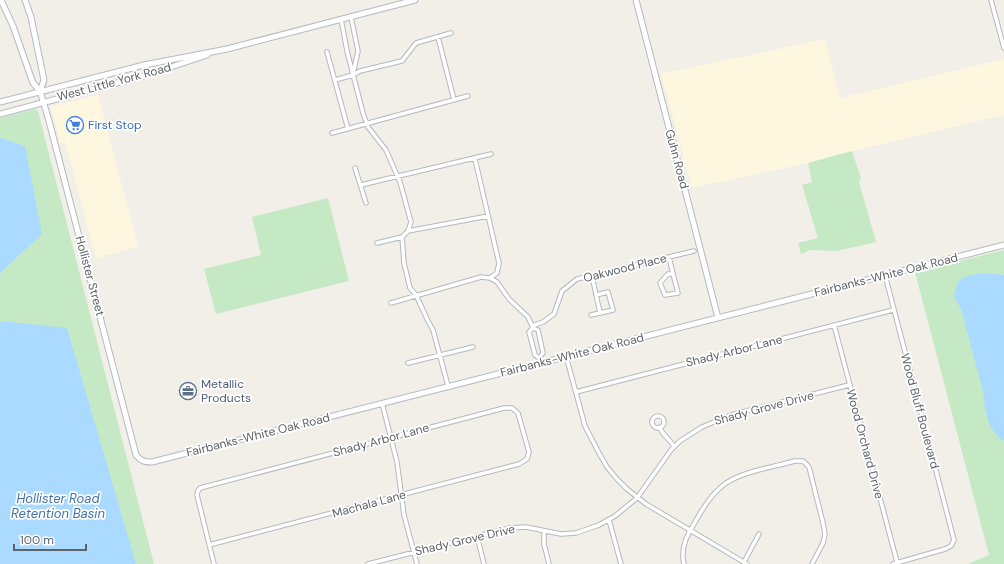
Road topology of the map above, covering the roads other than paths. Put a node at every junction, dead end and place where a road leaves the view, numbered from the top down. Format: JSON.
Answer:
{"nodes":[{"id":1,"x":1,"y":0,"type":"edge"},
{"id":2,"x":25,"y":0,"type":"edge"},
{"id":3,"x":416,"y":0,"type":"edge"},
{"id":4,"x":636,"y":0,"type":"edge"},
{"id":5,"x":992,"y":0,"type":"edge"},
{"id":6,"x":351,"y":17,"type":"junction"},
{"id":7,"x":341,"y":20,"type":"junction"},
{"id":8,"x":451,"y":33,"type":"dead end"},
{"id":9,"x":438,"y":37,"type":"junction"},
{"id":10,"x":227,"y":48,"type":"junction"},
{"id":11,"x":1004,"y":48,"type":"edge"},
{"id":12,"x":327,"y":52,"type":"dead end"},
{"id":13,"x":353,"y":75,"type":"junction"},
{"id":14,"x":335,"y":80,"type":"junction"},
{"id":15,"x":40,"y":91,"type":"junction"},
{"id":16,"x":468,"y":96,"type":"dead end"},
{"id":17,"x":454,"y":100,"type":"junction"},
{"id":18,"x":0,"y":102,"type":"edge"},
{"id":19,"x":43,"y":102,"type":"junction"},
{"id":20,"x":0,"y":114,"type":"edge"},
{"id":21,"x":367,"y":124,"type":"junction"},
{"id":22,"x":348,"y":129,"type":"junction"},
{"id":23,"x":332,"y":133,"type":"dead end"},
{"id":24,"x":492,"y":154,"type":"dead end"},
{"id":25,"x":475,"y":159,"type":"junction"},
{"id":26,"x":355,"y":168,"type":"dead end"},
{"id":27,"x":397,"y":176,"type":"junction"},
{"id":28,"x":361,"y":185,"type":"junction"},
{"id":29,"x":366,"y":203,"type":"dead end"},
{"id":30,"x":488,"y":216,"type":"junction"},
{"id":31,"x":408,"y":231,"type":"junction"},
{"id":32,"x":402,"y":236,"type":"junction"},
{"id":33,"x":377,"y":243,"type":"dead end"},
{"id":34,"x":1004,"y":245,"type":"edge"},
{"id":35,"x":694,"y":251,"type":"dead end"},
{"id":36,"x":669,"y":257,"type":"junction"},
{"id":37,"x":673,"y":274,"type":"junction"},
{"id":38,"x":885,"y":275,"type":"junction"},
{"id":39,"x":592,"y":276,"type":"junction"},
{"id":40,"x":490,"y":278,"type":"junction"},
{"id":41,"x":416,"y":295,"type":"junction"},
{"id":42,"x":596,"y":295,"type":"junction"},
{"id":43,"x":391,"y":303,"type":"dead end"},
{"id":44,"x":893,"y":310,"type":"junction"},
{"id":45,"x":600,"y":313,"type":"junction"},
{"id":46,"x":591,"y":315,"type":"dead end"},
{"id":47,"x":718,"y":318,"type":"junction"},
{"id":48,"x":834,"y":325,"type":"junction"},
{"id":49,"x":533,"y":327,"type":"junction"},
{"id":50,"x":473,"y":347,"type":"dead end"},
{"id":51,"x":440,"y":355,"type":"junction"},
{"id":52,"x":566,"y":356,"type":"junction"},
{"id":53,"x":540,"y":360,"type":"junction"},
{"id":54,"x":408,"y":363,"type":"dead end"},
{"id":55,"x":849,"y":385,"type":"junction"},
{"id":56,"x":448,"y":386,"type":"junction"},
{"id":57,"x":576,"y":392,"type":"junction"},
{"id":58,"x":382,"y":403,"type":"junction"},
{"id":59,"x":660,"y":427,"type":"dead end"},
{"id":60,"x":392,"y":438,"type":"junction"},
{"id":61,"x":674,"y":446,"type":"junction"},
{"id":62,"x":527,"y":459,"type":"joint"},
{"id":63,"x":140,"y":460,"type":"joint"},
{"id":64,"x":401,"y":495,"type":"junction"},
{"id":65,"x":637,"y":498,"type":"junction"},
{"id":66,"x":609,"y":520,"type":"junction"},
{"id":67,"x":544,"y":531,"type":"junction"},
{"id":68,"x":689,"y":531,"type":"junction"},
{"id":69,"x":759,"y":534,"type":"dead end"},
{"id":70,"x":477,"y":536,"type":"junction"},
{"id":71,"x":209,"y":545,"type":"junction"},
{"id":72,"x":414,"y":552,"type":"junction"},
{"id":73,"x":745,"y":563,"type":"edge"},
{"id":74,"x":895,"y":563,"type":"edge"},
{"id":75,"x":214,"y":564,"type":"edge"},
{"id":76,"x":368,"y":564,"type":"edge"},
{"id":77,"x":417,"y":564,"type":"edge"},
{"id":78,"x":484,"y":564,"type":"edge"},
{"id":79,"x":549,"y":564,"type":"edge"},
{"id":80,"x":620,"y":564,"type":"edge"},
{"id":81,"x":684,"y":564,"type":"edge"},
{"id":82,"x":812,"y":564,"type":"edge"}],
"edges":[{"from":1,"to":15,"type":"street","name":"Hollister Street"},
{"from":2,"to":15,"type":"street","name":"Hollister Street"},
{"from":3,"to":6,"type":"street","name":"West Little York Road"},
{"from":4,"to":47,"type":"street","name":"Guhn Road"},
{"from":5,"to":11,"type":"street"},
{"from":6,"to":7,"type":"street","name":"West Little York Road"},
{"from":6,"to":13,"type":"street"},
{"from":7,"to":10,"type":"street","name":"West Little York Road"},
{"from":7,"to":13,"type":"street"},
{"from":8,"to":9,"type":"street"},
{"from":9,"to":13,"type":"street"},
{"from":9,"to":17,"type":"street"},
{"from":10,"to":15,"type":"street","name":"West Little York Road"},
{"from":10,"to":19,"type":"street","name":"West Little York Road"},
{"from":12,"to":14,"type":"street"},
{"from":13,"to":14,"type":"street"},
{"from":13,"to":21,"type":"street"},
{"from":14,"to":22,"type":"street"},
{"from":15,"to":18,"type":"street","name":"West Little York Road"},
{"from":15,"to":19,"type":"street","name":"Hollister Street"},
{"from":16,"to":17,"type":"street"},
{"from":17,"to":21,"type":"street"},
{"from":19,"to":20,"type":"street","name":"West Little York Road"},
{"from":19,"to":63,"type":"street","name":"Hollister Street"},
{"from":21,"to":22,"type":"street"},
{"from":21,"to":27,"type":"street"},
{"from":22,"to":23,"type":"street"},
{"from":24,"to":25,"type":"street"},
{"from":25,"to":27,"type":"street"},
{"from":25,"to":30,"type":"street"},
{"from":26,"to":28,"type":"street"},
{"from":27,"to":28,"type":"street"},
{"from":27,"to":31,"type":"street"},
{"from":28,"to":29,"type":"street"},
{"from":30,"to":31,"type":"street"},
{"from":30,"to":40,"type":"street"},
{"from":31,"to":32,"type":"street"},
{"from":32,"to":33,"type":"street"},
{"from":32,"to":41,"type":"street"},
{"from":34,"to":38,"type":"street","name":"Fairbanks-White Oak Road"},
{"from":35,"to":36,"type":"street","name":"Oakwood Place"},
{"from":36,"to":37,"type":"street"},
{"from":36,"to":39,"type":"street","name":"Oakwood Place"},
{"from":37,"to":37,"type":"street"},
{"from":38,"to":44,"type":"street","name":"Wood Bluff Boulevard"},
{"from":38,"to":47,"type":"street","name":"Fairbanks-White Oak Road"},
{"from":39,"to":42,"type":"street"},
{"from":39,"to":49,"type":"street","name":"Oakwood Place"},
{"from":40,"to":41,"type":"street"},
{"from":40,"to":49,"type":"street"},
{"from":41,"to":43,"type":"street"},
{"from":41,"to":51,"type":"street"},
{"from":42,"to":45,"type":"street"},
{"from":42,"to":45,"type":"street"},
{"from":44,"to":48,"type":"street","name":"Shady Arbor Lane"},
{"from":44,"to":74,"type":"street","name":"Wood Bluff Boulevard"},
{"from":45,"to":46,"type":"street"},
{"from":47,"to":52,"type":"street","name":"Fairbanks-White Oak Road"},
{"from":48,"to":55,"type":"street","name":"Wood Orchard Drive"},
{"from":48,"to":57,"type":"street","name":"Shady Arbor Lane"},
{"from":49,"to":53,"type":"street"},
{"from":49,"to":53,"type":"street"},
{"from":50,"to":51,"type":"street"},
{"from":51,"to":54,"type":"street"},
{"from":51,"to":56,"type":"street"},
{"from":52,"to":53,"type":"street","name":"Fairbanks-White Oak Road"},
{"from":52,"to":57,"type":"street"},
{"from":53,"to":56,"type":"street","name":"Fairbanks-White Oak Road"},
{"from":55,"to":61,"type":"street","name":"Shady Grove Drive"},
{"from":55,"to":74,"type":"street","name":"Wood Orchard Drive"},
{"from":56,"to":58,"type":"street","name":"Fairbanks-White Oak Road"},
{"from":57,"to":65,"type":"street"},
{"from":58,"to":60,"type":"street"},
{"from":58,"to":63,"type":"street","name":"Fairbanks-White Oak Road"},
{"from":59,"to":61,"type":"street"},
{"from":60,"to":62,"type":"street","name":"Shady Arbor Lane"},
{"from":60,"to":64,"type":"street"},
{"from":60,"to":71,"type":"street","name":"Shady Arbor Lane"},
{"from":61,"to":65,"type":"street","name":"Shady Grove Drive"},
{"from":62,"to":64,"type":"street","name":"Machala Lane"},
{"from":64,"to":71,"type":"street","name":"Machala Lane"},
{"from":64,"to":72,"type":"street"},
{"from":65,"to":66,"type":"street","name":"Shady Grove Drive"},
{"from":65,"to":68,"type":"street"},
{"from":66,"to":67,"type":"street","name":"Shady Grove Drive"},
{"from":66,"to":80,"type":"street"},
{"from":67,"to":70,"type":"street","name":"Shady Grove Drive"},
{"from":67,"to":79,"type":"street"},
{"from":68,"to":73,"type":"street"},
{"from":68,"to":81,"type":"street"},
{"from":68,"to":82,"type":"street"},
{"from":69,"to":73,"type":"street"},
{"from":70,"to":72,"type":"street","name":"Shady Grove Drive"},
{"from":70,"to":78,"type":"street"},
{"from":71,"to":75,"type":"street"},
{"from":72,"to":76,"type":"street","name":"Shady Grove Drive"},
{"from":72,"to":77,"type":"street"}]}
